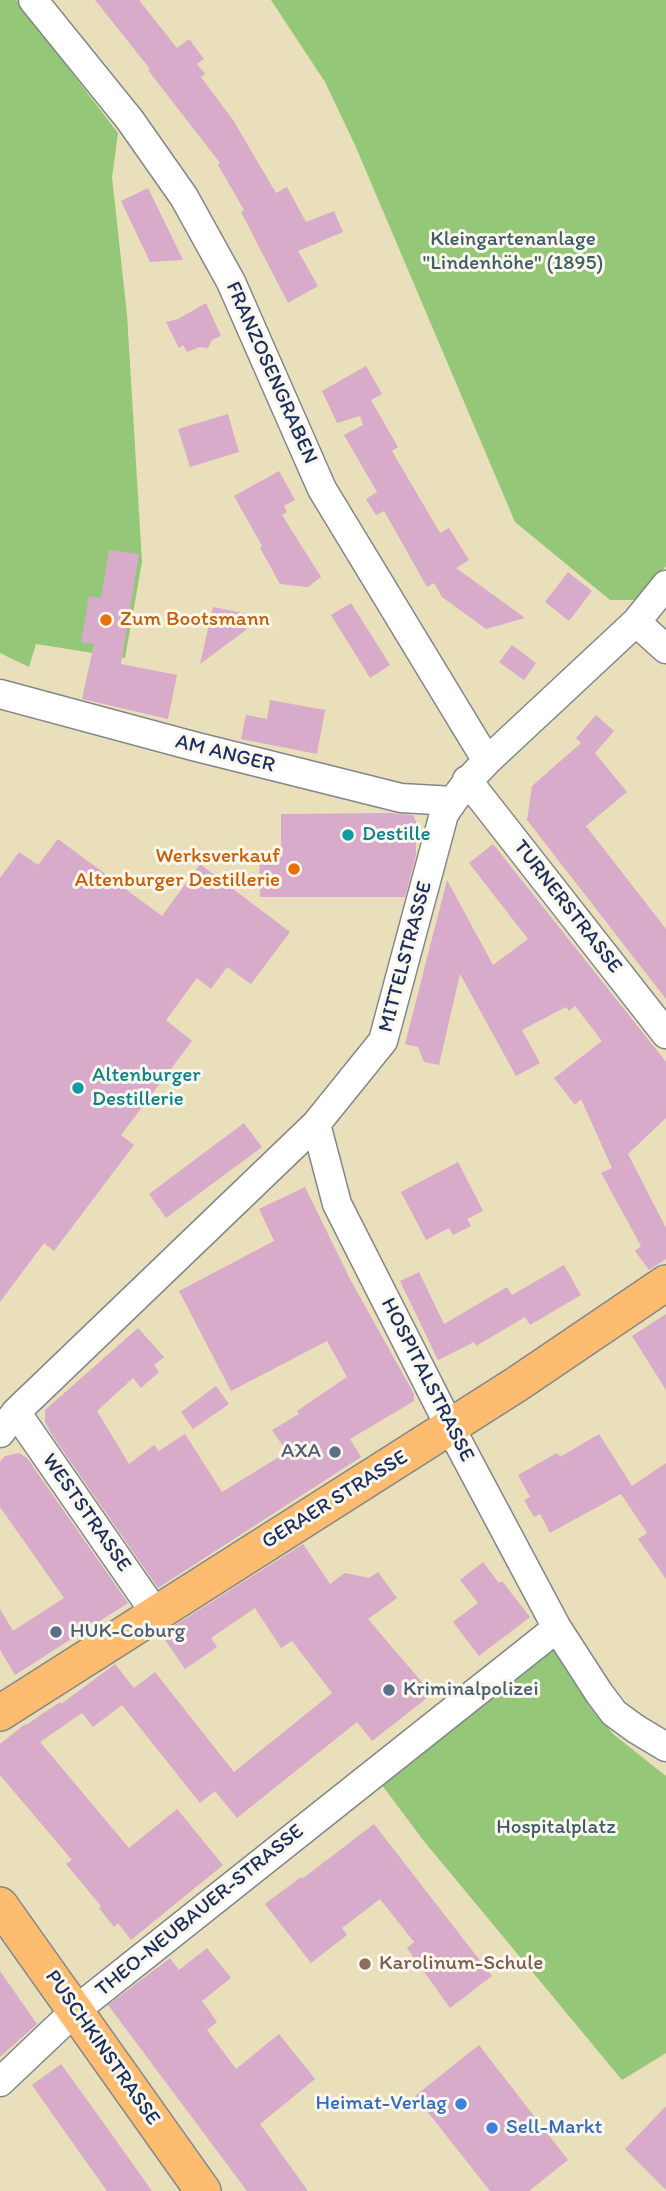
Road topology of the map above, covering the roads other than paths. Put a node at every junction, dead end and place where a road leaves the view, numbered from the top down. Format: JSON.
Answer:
{"nodes":[{"id":1,"x":33,"y":0,"type":"edge"},
{"id":2,"x":666,"y":584,"type":"edge"},
{"id":3,"x":636,"y":622,"type":"junction"},
{"id":4,"x":666,"y":649,"type":"edge"},
{"id":5,"x":3,"y":695,"type":"edge"},
{"id":6,"x":469,"y":781,"type":"junction"},
{"id":7,"x":666,"y":1034,"type":"edge"},
{"id":8,"x":316,"y":1124,"type":"junction"},
{"id":9,"x":666,"y":1283,"type":"edge"},
{"id":10,"x":8,"y":1422,"type":"edge"},
{"id":11,"x":450,"y":1427,"type":"junction"},
{"id":12,"x":156,"y":1614,"type":"junction"},
{"id":13,"x":557,"y":1628,"type":"junction"},
{"id":14,"x":0,"y":1713,"type":"edge"},
{"id":15,"x":666,"y":1747,"type":"edge"},
{"id":16,"x":0,"y":1905,"type":"edge"},
{"id":17,"x":76,"y":2010,"type":"junction"},
{"id":18,"x":0,"y":2082,"type":"edge"},
{"id":19,"x":203,"y":2191,"type":"edge"}],
"edges":[{"from":1,"to":6,"type":"street","name":"FRANZOSENGRABEN"},
{"from":2,"to":3,"type":"street","name":"MITTELSTRASSE"},
{"from":3,"to":4,"type":"street"},
{"from":3,"to":6,"type":"street","name":"MITTELSTRASSE"},
{"from":5,"to":6,"type":"street","name":"AM ANGER"},
{"from":6,"to":7,"type":"street","name":"TURNERSTRASSE"},
{"from":6,"to":8,"type":"street","name":"MITTELSTRASSE"},
{"from":8,"to":10,"type":"street","name":"MITTELSTRASSE"},
{"from":8,"to":11,"type":"street","name":"HOSPITALSTRASSE"},
{"from":9,"to":11,"type":"main road","name":"GERAER STRASSE"},
{"from":10,"to":12,"type":"street","name":"WESTSTRASSE"},
{"from":11,"to":12,"type":"main road","name":"GERAER STRASSE"},
{"from":11,"to":13,"type":"street","name":"HOSPITALSTRASSE"},
{"from":12,"to":14,"type":"main road","name":"GERAER STRASSE"},
{"from":13,"to":15,"type":"street"},
{"from":13,"to":17,"type":"street","name":"THEO-NEUBAUER-STRASSE"},
{"from":16,"to":17,"type":"main road","name":"PUSCHKINSTRASSE"},
{"from":17,"to":18,"type":"street","name":"THEO-NEUBAUER-STRASSE"},
{"from":17,"to":19,"type":"main road","name":"PUSCHKINSTRASSE"}]}
